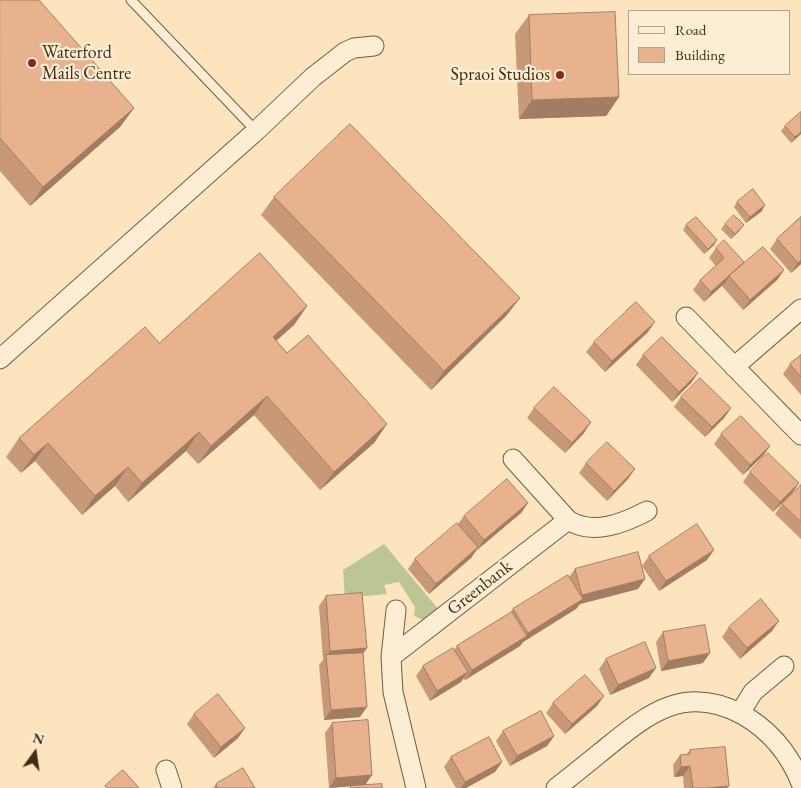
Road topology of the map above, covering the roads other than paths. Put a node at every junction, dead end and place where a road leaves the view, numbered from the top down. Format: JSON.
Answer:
{"nodes":[{"id":1,"x":131,"y":0,"type":"edge"},
{"id":2,"x":374,"y":46,"type":"dead end"},
{"id":3,"x":256,"y":131,"type":"junction"},
{"id":4,"x":801,"y":309,"type":"edge"},
{"id":5,"x":686,"y":317,"type":"dead end"},
{"id":6,"x":0,"y":359,"type":"edge"},
{"id":7,"x":734,"y":367,"type":"junction"},
{"id":8,"x":801,"y":435,"type":"edge"},
{"id":9,"x":513,"y":459,"type":"dead end"},
{"id":10,"x":647,"y":511,"type":"dead end"},
{"id":11,"x":568,"y":520,"type":"junction"},
{"id":12,"x":396,"y":610,"type":"dead end"},
{"id":13,"x":391,"y":657,"type":"junction"},
{"id":14,"x":784,"y":666,"type":"dead end"},
{"id":15,"x":740,"y":713,"type":"junction"},
{"id":16,"x":166,"y":770,"type":"dead end"},
{"id":17,"x":801,"y":783,"type":"edge"},
{"id":18,"x":172,"y":788,"type":"edge"},
{"id":19,"x":416,"y":788,"type":"edge"},
{"id":20,"x":556,"y":788,"type":"edge"}],
"edges":[{"from":1,"to":3,"type":"lane"},
{"from":2,"to":3,"type":"street"},
{"from":3,"to":6,"type":"street"},
{"from":4,"to":7,"type":"street"},
{"from":5,"to":7,"type":"street"},
{"from":7,"to":8,"type":"street"},
{"from":9,"to":11,"type":"street"},
{"from":10,"to":11,"type":"street"},
{"from":11,"to":13,"type":"street","name":"Greenbank"},
{"from":12,"to":13,"type":"street"},
{"from":13,"to":19,"type":"street"},
{"from":14,"to":15,"type":"street"},
{"from":15,"to":17,"type":"street"},
{"from":15,"to":20,"type":"street"},
{"from":16,"to":18,"type":"street"}]}
